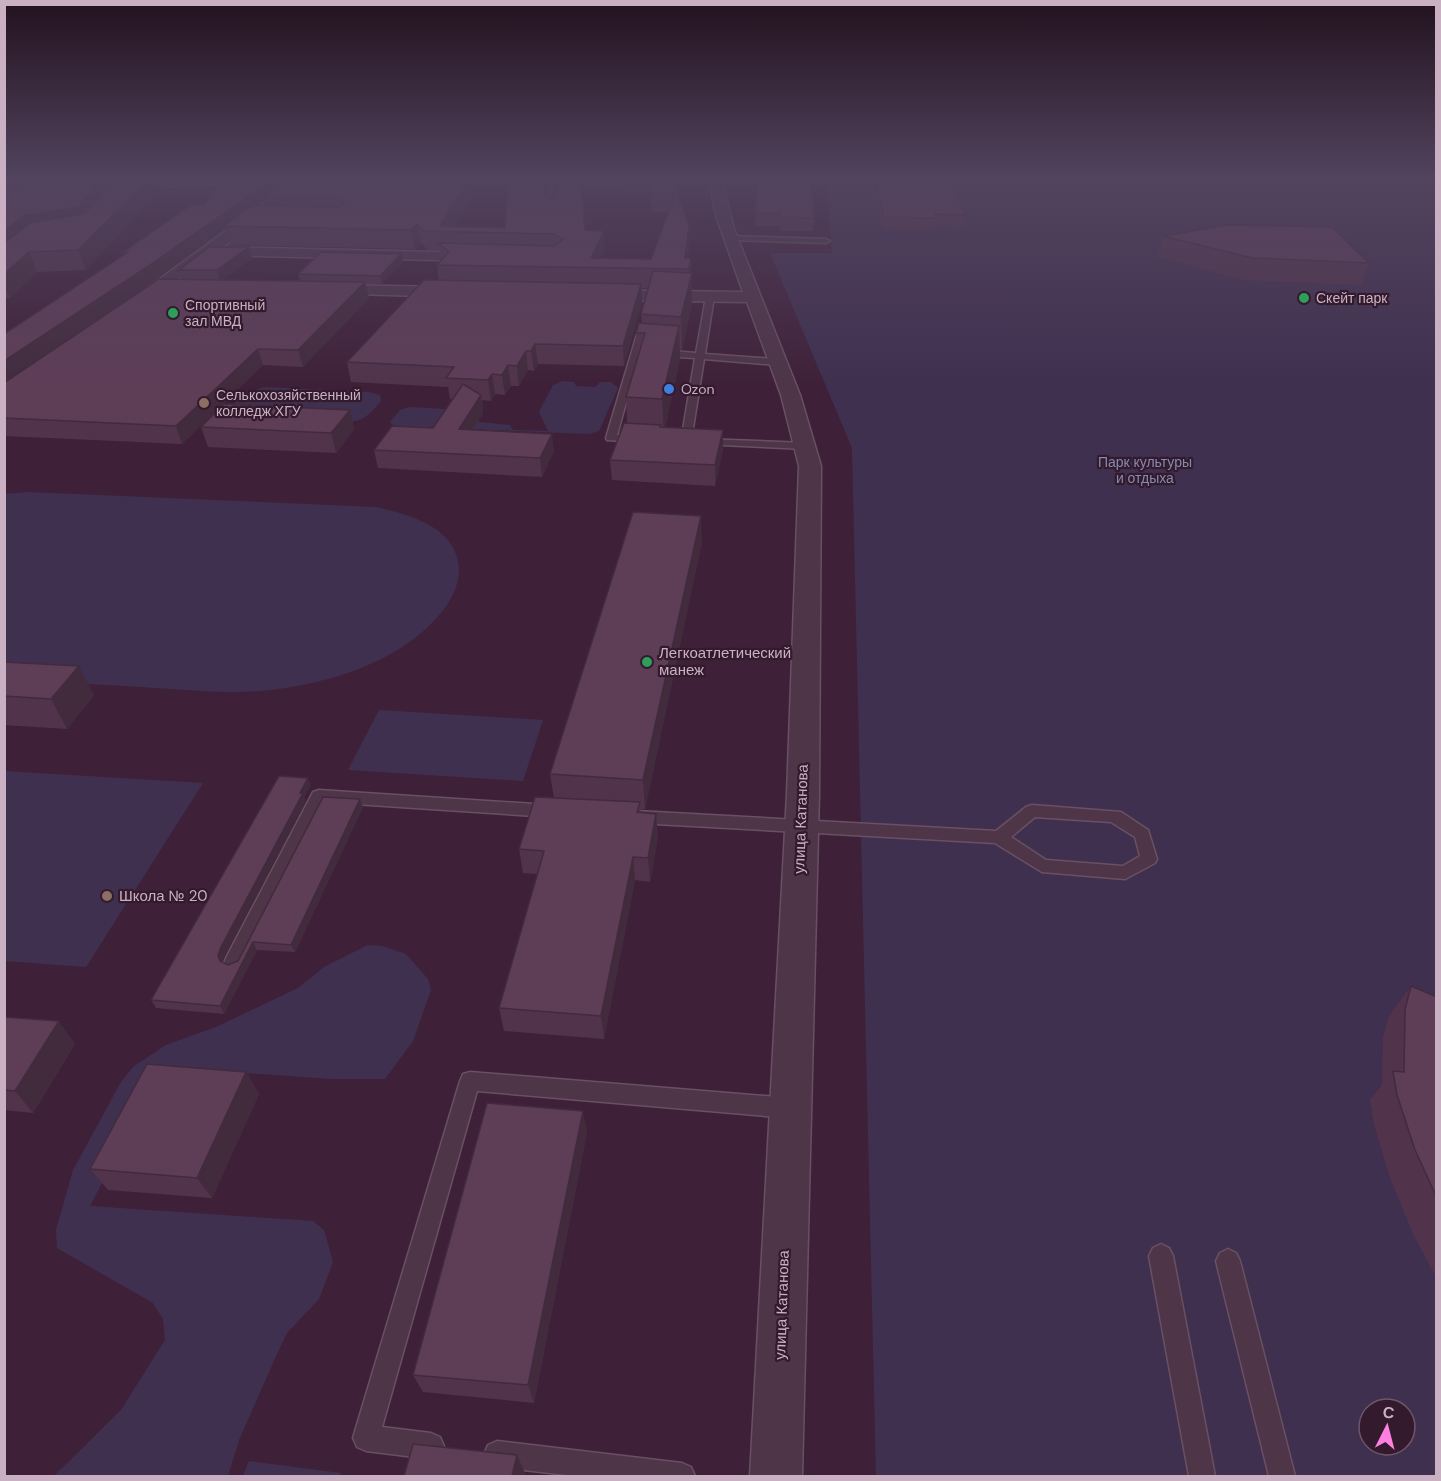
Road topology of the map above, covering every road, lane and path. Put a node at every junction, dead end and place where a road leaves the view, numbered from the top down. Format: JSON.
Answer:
{"nodes":[{"id":1,"x":215,"y":247,"type":"edge"},
{"id":2,"x":734,"y":247,"type":"edge"},
{"id":3,"x":209,"y":251,"type":"junction"},
{"id":4,"x":496,"y":258,"type":"edge"},
{"id":5,"x":160,"y":287,"type":"junction"},
{"id":6,"x":182,"y":287,"type":"edge"},
{"id":7,"x":315,"y":290,"type":"edge"},
{"id":8,"x":471,"y":293,"type":"edge"},
{"id":9,"x":590,"y":295,"type":"edge"},
{"id":10,"x":710,"y":297,"type":"junction"},
{"id":11,"x":753,"y":297,"type":"junction"},
{"id":12,"x":121,"y":314,"type":"edge"},
{"id":13,"x":644,"y":322,"type":"edge"},
{"id":14,"x":637,"y":351,"type":"junction"},
{"id":15,"x":700,"y":356,"type":"junction"},
{"id":16,"x":777,"y":362,"type":"junction"},
{"id":17,"x":654,"y":440,"type":"edge"},
{"id":18,"x":806,"y":446,"type":"junction"},
{"id":19,"x":572,"y":813,"type":"edge"},
{"id":20,"x":618,"y":816,"type":"edge"},
{"id":21,"x":801,"y":828,"type":"junction"},
{"id":22,"x":999,"y":837,"type":"junction"},
{"id":23,"x":233,"y":963,"type":"edge"},
{"id":24,"x":789,"y":1108,"type":"junction"},
{"id":25,"x":1161,"y":1256,"type":"dead end"},
{"id":26,"x":1228,"y":1262,"type":"dead end"},
{"id":27,"x":682,"y":1476,"type":"edge"},
{"id":28,"x":776,"y":1476,"type":"edge"},
{"id":29,"x":1202,"y":1476,"type":"edge"},
{"id":30,"x":1282,"y":1476,"type":"edge"}],
"edges":[{"from":1,"to":3,"type":"street"},
{"from":2,"to":11,"type":"street","name":"улица Катанова"},
{"from":3,"to":4,"type":"street"},
{"from":3,"to":5,"type":"street"},
{"from":5,"to":6,"type":"street"},
{"from":5,"to":12,"type":"street"},
{"from":7,"to":8,"type":"street"},
{"from":9,"to":10,"type":"street"},
{"from":10,"to":11,"type":"street"},
{"from":10,"to":15,"type":"lane"},
{"from":11,"to":16,"type":"street","name":"улица Катанова"},
{"from":13,"to":14,"type":"lane"},
{"from":14,"to":15,"type":"lane"},
{"from":14,"to":17,"type":"lane"},
{"from":15,"to":16,"type":"lane"},
{"from":15,"to":18,"type":"lane"},
{"from":16,"to":18,"type":"street","name":"улица Катанова"},
{"from":18,"to":21,"type":"street","name":"улица Катанова"},
{"from":19,"to":23,"type":"lane"},
{"from":20,"to":21,"type":"lane"},
{"from":21,"to":22,"type":"lane"},
{"from":21,"to":24,"type":"street","name":"улица Катанова"},
{"from":22,"to":22,"type":"lane"},
{"from":24,"to":27,"type":"lane"},
{"from":24,"to":28,"type":"street","name":"улица Катанова"},
{"from":25,"to":29,"type":"lane"},
{"from":26,"to":30,"type":"lane"}]}
